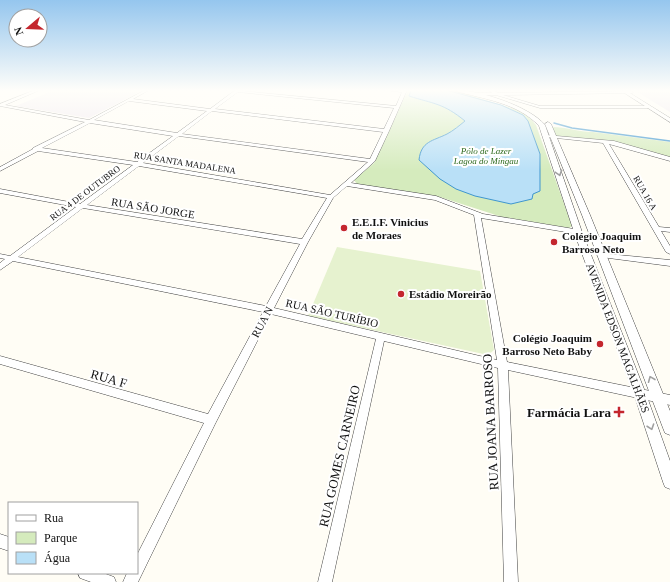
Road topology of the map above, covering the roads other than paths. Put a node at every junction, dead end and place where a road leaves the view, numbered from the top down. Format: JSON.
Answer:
{"nodes":[{"id":1,"x":67,"y":117,"type":"edge"},
{"id":2,"x":95,"y":117,"type":"edge"},
{"id":3,"x":202,"y":117,"type":"edge"},
{"id":4,"x":272,"y":117,"type":"edge"},
{"id":5,"x":393,"y":117,"type":"edge"},
{"id":6,"x":541,"y":117,"type":"edge"},
{"id":7,"x":88,"y":121,"type":"junction"},
{"id":8,"x":387,"y":131,"type":"junction"},
{"id":9,"x":179,"y":134,"type":"junction"},
{"id":10,"x":550,"y":137,"type":"junction"},
{"id":11,"x":605,"y":142,"type":"junction"},
{"id":12,"x":35,"y":149,"type":"junction"},
{"id":13,"x":670,"y":159,"type":"edge"},
{"id":14,"x":372,"y":161,"type":"junction"},
{"id":15,"x":137,"y":164,"type":"junction"},
{"id":16,"x":0,"y":169,"type":"edge"},
{"id":17,"x":347,"y":184,"type":"junction"},
{"id":18,"x":0,"y":191,"type":"edge"},
{"id":19,"x":331,"y":197,"type":"junction"},
{"id":20,"x":81,"y":206,"type":"junction"},
{"id":21,"x":571,"y":212,"type":"junction"},
{"id":22,"x":477,"y":214,"type":"junction"},
{"id":23,"x":586,"y":215,"type":"junction"},
{"id":24,"x":656,"y":229,"type":"junction"},
{"id":25,"x":670,"y":230,"type":"edge"},
{"id":26,"x":578,"y":232,"type":"junction"},
{"id":27,"x":304,"y":242,"type":"junction"},
{"id":28,"x":670,"y":252,"type":"edge"},
{"id":29,"x":601,"y":255,"type":"junction"},
{"id":30,"x":0,"y":256,"type":"edge"},
{"id":31,"x":11,"y":259,"type":"junction"},
{"id":32,"x":670,"y":263,"type":"edge"},
{"id":33,"x":0,"y":267,"type":"edge"},
{"id":34,"x":268,"y":310,"type":"junction"},
{"id":35,"x":381,"y":336,"type":"junction"},
{"id":36,"x":0,"y":360,"type":"edge"},
{"id":37,"x":503,"y":365,"type":"junction"},
{"id":38,"x":640,"y":394,"type":"junction"},
{"id":39,"x":658,"y":398,"type":"junction"},
{"id":40,"x":670,"y":400,"type":"edge"},
{"id":41,"x":211,"y":420,"type":"junction"},
{"id":42,"x":670,"y":428,"type":"edge"},
{"id":43,"x":670,"y":480,"type":"edge"},
{"id":44,"x":138,"y":567,"type":"edge"},
{"id":45,"x":88,"y":574,"type":"edge"},
{"id":46,"x":109,"y":582,"type":"edge"},
{"id":47,"x":325,"y":582,"type":"edge"},
{"id":48,"x":511,"y":582,"type":"edge"}],
"edges":[{"from":1,"to":7,"type":"street"},
{"from":2,"to":7,"type":"street"},
{"from":3,"to":9,"type":"street","name":"RUA 4 DE OUTUBRO"},
{"from":4,"to":8,"type":"street"},
{"from":5,"to":8,"type":"street","name":"RUA N"},
{"from":6,"to":10,"type":"street","name":"AVENIDA EDSON MAGALHÃES"},
{"from":7,"to":9,"type":"street"},
{"from":7,"to":12,"type":"street"},
{"from":8,"to":14,"type":"street","name":"RUA N"},
{"from":9,"to":14,"type":"street"},
{"from":9,"to":15,"type":"street","name":"RUA 4 DE OUTUBRO"},
{"from":10,"to":11,"type":"street"},
{"from":10,"to":21,"type":"street","name":"AVENIDA EDSON MAGALHÃES","one_way":true},
{"from":10,"to":23,"type":"street","name":"AVENIDA EDSON MAGALHÃES"},
{"from":11,"to":13,"type":"street"},
{"from":11,"to":24,"type":"street","name":"RUA 16 A"},
{"from":12,"to":15,"type":"street","name":"RUA SANTA MADALENA"},
{"from":12,"to":16,"type":"street"},
{"from":14,"to":17,"type":"street","name":"RUA N"},
{"from":15,"to":19,"type":"street","name":"RUA SANTA MADALENA"},
{"from":15,"to":20,"type":"street","name":"RUA 4 DE OUTUBRO"},
{"from":17,"to":19,"type":"street","name":"RUA N"},
{"from":17,"to":22,"type":"street"},
{"from":18,"to":20,"type":"street","name":"RUA SÃO JORGE"},
{"from":19,"to":27,"type":"street","name":"RUA N"},
{"from":20,"to":27,"type":"street","name":"RUA SÃO JORGE"},
{"from":20,"to":31,"type":"street","name":"RUA 4 DE OUTUBRO"},
{"from":21,"to":23,"type":"street"},
{"from":21,"to":26,"type":"street","name":"AVENIDA EDSON MAGALHÃES"},
{"from":22,"to":26,"type":"street"},
{"from":22,"to":37,"type":"street","name":"RUA JOANA BARROSO"},
{"from":23,"to":29,"type":"street","name":"AVENIDA EDSON MAGALHÃES"},
{"from":24,"to":25,"type":"street"},
{"from":24,"to":28,"type":"street","name":"RUA 16 A"},
{"from":26,"to":38,"type":"street","name":"AVENIDA EDSON MAGALHÃES"},
{"from":27,"to":34,"type":"street","name":"RUA N"},
{"from":29,"to":32,"type":"street"},
{"from":39,"to":29,"type":"street","name":"AVENIDA EDSON MAGALHÃES","one_way":true},
{"from":30,"to":31,"type":"street","name":"RUA SÃO TURÍBIO"},
{"from":31,"to":33,"type":"street","name":"RUA 4 DE OUTUBRO"},
{"from":31,"to":34,"type":"street","name":"RUA SÃO TURÍBIO"},
{"from":34,"to":35,"type":"street","name":"RUA SÃO TURÍBIO"},
{"from":34,"to":41,"type":"street","name":"RUA N"},
{"from":35,"to":37,"type":"street","name":"RUA SÃO TURÍBIO"},
{"from":35,"to":47,"type":"street","name":"RUA GOMES CARNEIRO"},
{"from":36,"to":41,"type":"street","name":"RUA F"},
{"from":37,"to":38,"type":"street","name":"RUA SÃO TURÍBIO"},
{"from":37,"to":48,"type":"street","name":"RUA JOANA BARROSO"},
{"from":38,"to":39,"type":"street","name":"RUA SÃO TURÍBIO"},
{"from":38,"to":43,"type":"street","name":"AVENIDA EDSON MAGALHÃES","one_way":true},
{"from":39,"to":40,"type":"street","name":"RUA SÃO TURÍBIO"},
{"from":39,"to":42,"type":"street","name":"AVENIDA EDSON MAGALHÃES"},
{"from":41,"to":44,"type":"street","name":"RUA N"},
{"from":45,"to":46,"type":"street"}]}
